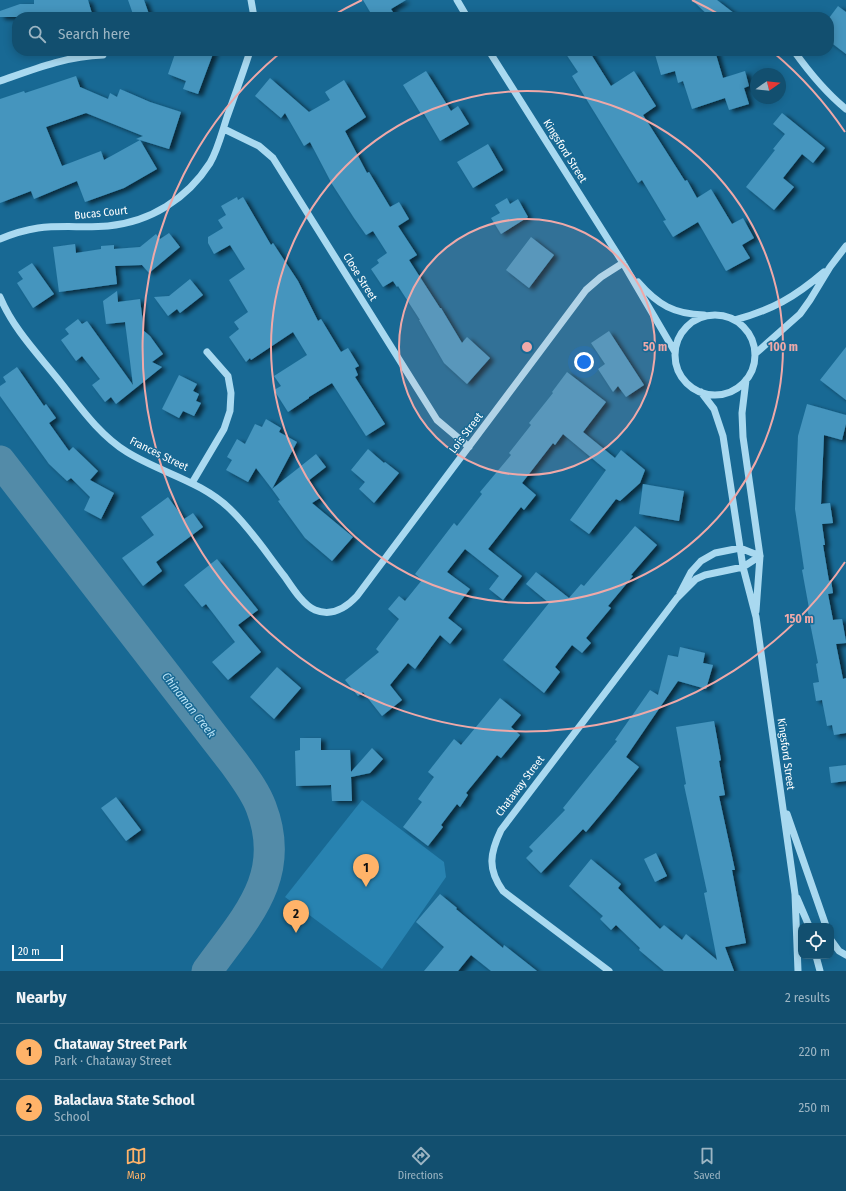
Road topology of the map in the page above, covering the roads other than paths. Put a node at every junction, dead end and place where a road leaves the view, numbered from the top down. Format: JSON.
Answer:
{"nodes":[{"id":1,"x":250,"y":0,"type":"edge"},
{"id":2,"x":457,"y":0,"type":"edge"},
{"id":3,"x":253,"y":12,"type":"edge"},
{"id":4,"x":465,"y":12,"type":"edge"},
{"id":5,"x":88,"y":56,"type":"edge"},
{"id":6,"x":248,"y":56,"type":"edge"},
{"id":7,"x":492,"y":56,"type":"edge"},
{"id":8,"x":797,"y":56,"type":"edge"},
{"id":9,"x":0,"y":80,"type":"edge"},
{"id":10,"x":846,"y":109,"type":"edge"},
{"id":11,"x":224,"y":129,"type":"junction"},
{"id":12,"x":0,"y":239,"type":"edge"},
{"id":13,"x":846,"y":246,"type":"edge"},
{"id":14,"x":623,"y":263,"type":"junction"},
{"id":15,"x":830,"y":267,"type":"junction"},
{"id":16,"x":0,"y":297,"type":"edge"},
{"id":17,"x":708,"y":315,"type":"junction"},
{"id":18,"x":735,"y":320,"type":"junction"},
{"id":19,"x":207,"y":352,"type":"dead end"},
{"id":20,"x":675,"y":352,"type":"junction"},
{"id":21,"x":755,"y":354,"type":"junction"},
{"id":22,"x":746,"y":380,"type":"junction"},
{"id":23,"x":701,"y":392,"type":"junction"},
{"id":24,"x":469,"y":447,"type":"junction"},
{"id":25,"x":192,"y":483,"type":"junction"},
{"id":26,"x":740,"y":548,"type":"junction"},
{"id":27,"x":760,"y":556,"type":"junction"},
{"id":28,"x":743,"y":567,"type":"junction"},
{"id":29,"x":677,"y":598,"type":"junction"},
{"id":30,"x":326,"y":614,"type":"joint"},
{"id":31,"x":756,"y":617,"type":"junction"},
{"id":32,"x":782,"y":799,"type":"junction"},
{"id":33,"x":795,"y":894,"type":"junction"},
{"id":34,"x":808,"y":923,"type":"edge"},
{"id":35,"x":825,"y":923,"type":"edge"},
{"id":36,"x":834,"y":944,"type":"edge"},
{"id":37,"x":846,"y":955,"type":"edge"},
{"id":38,"x":817,"y":959,"type":"edge"},
{"id":39,"x":798,"y":970,"type":"edge"},
{"id":40,"x":609,"y":971,"type":"edge"},
{"id":41,"x":820,"y":971,"type":"edge"}],
"edges":[{"from":1,"to":3,"type":"street"},
{"from":2,"to":4,"type":"street"},
{"from":5,"to":9,"type":"street"},
{"from":6,"to":11,"type":"street","name":"Bucas Court"},
{"from":7,"to":14,"type":"street","name":"Kingsford Street"},
{"from":8,"to":10,"type":"street"},
{"from":11,"to":12,"type":"street","name":"Bucas Court"},
{"from":11,"to":24,"type":"street","name":"Close Street"},
{"from":13,"to":15,"type":"street"},
{"from":14,"to":17,"type":"street","name":"Kingsford Street"},
{"from":14,"to":20,"type":"street","name":"Kingsford Street"},
{"from":14,"to":24,"type":"street","name":"Lois Street"},
{"from":15,"to":18,"type":"street"},
{"from":15,"to":21,"type":"street"},
{"from":16,"to":25,"type":"street","name":"Frances Street"},
{"from":17,"to":18,"type":"street"},
{"from":17,"to":20,"type":"street"},
{"from":18,"to":21,"type":"street"},
{"from":19,"to":25,"type":"street"},
{"from":20,"to":23,"type":"street"},
{"from":21,"to":22,"type":"street"},
{"from":22,"to":23,"type":"street"},
{"from":22,"to":27,"type":"street","name":"Kingsford Street"},
{"from":23,"to":26,"type":"street","name":"Kingsford Street"},
{"from":24,"to":30,"type":"street","name":"Lois Street"},
{"from":25,"to":30,"type":"street","name":"Frances Street"},
{"from":26,"to":27,"type":"street"},
{"from":26,"to":28,"type":"street","name":"Kingsford Street"},
{"from":26,"to":29,"type":"street","name":"Chataway Street"},
{"from":27,"to":28,"type":"street","name":"Chataway Street"},
{"from":27,"to":31,"type":"street","name":"Kingsford Street"},
{"from":28,"to":29,"type":"street","name":"Chataway Street"},
{"from":28,"to":31,"type":"street","name":"Kingsford Street"},
{"from":29,"to":40,"type":"street","name":"Chataway Street"},
{"from":31,"to":32,"type":"street","name":"Kingsford Street"},
{"from":32,"to":33,"type":"street","name":"Kingsford Street"},
{"from":32,"to":35,"type":"street"},
{"from":33,"to":34,"type":"street","name":"Kingsford Street"},
{"from":33,"to":39,"type":"street","name":"Kingsford Street"},
{"from":36,"to":37,"type":"street"},
{"from":38,"to":41,"type":"street"}]}
